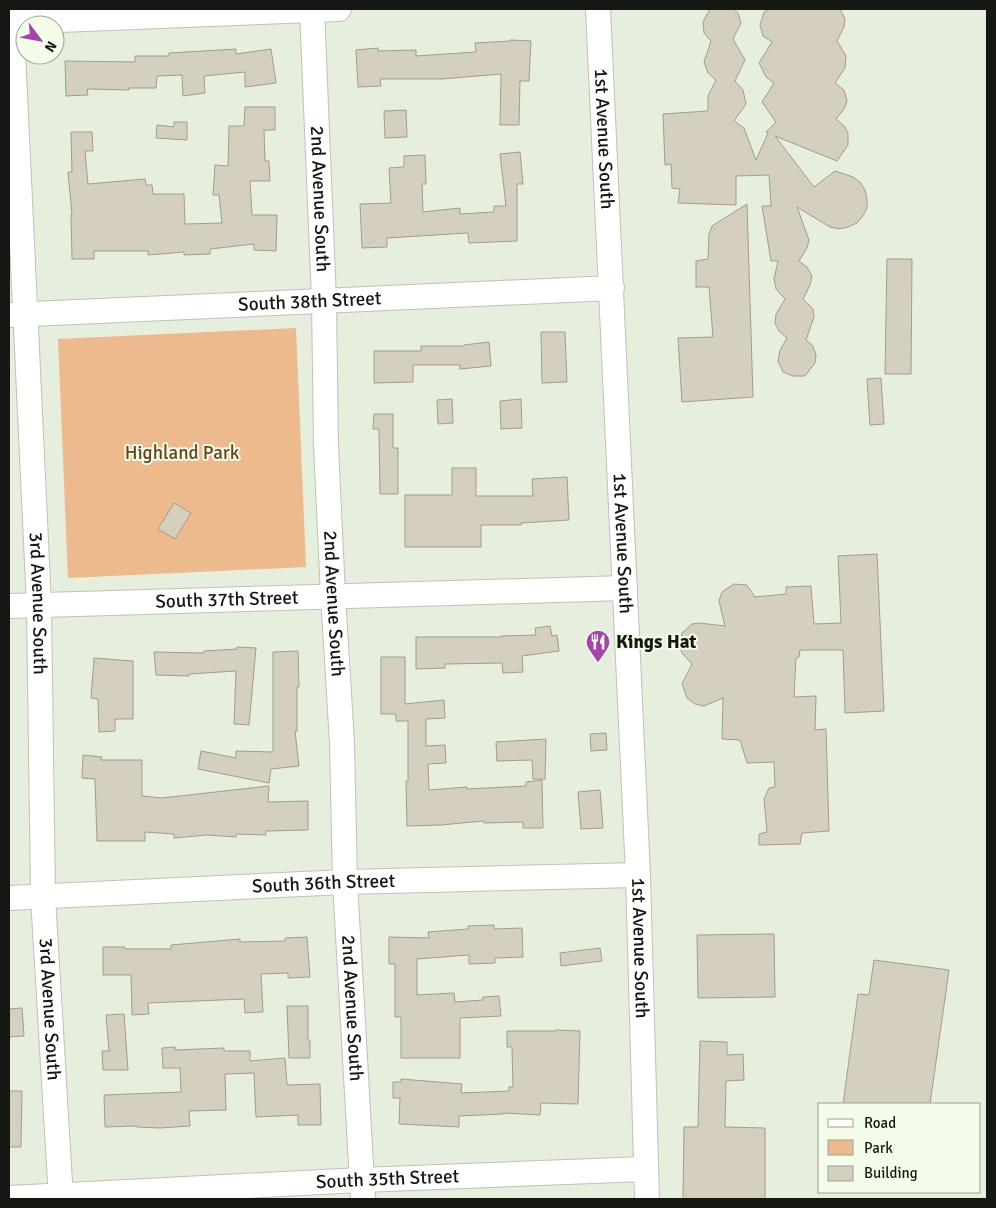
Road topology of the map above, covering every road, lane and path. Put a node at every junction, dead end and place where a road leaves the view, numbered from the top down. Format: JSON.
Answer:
{"nodes":[{"id":1,"x":312,"y":9,"type":"edge"},
{"id":2,"x":339,"y":9,"type":"edge"},
{"id":3,"x":598,"y":9,"type":"edge"},
{"id":4,"x":11,"y":17,"type":"edge"},
{"id":5,"x":612,"y":288,"type":"junction"},
{"id":6,"x":324,"y":300,"type":"junction"},
{"id":7,"x":17,"y":315,"type":"edge"},
{"id":8,"x":625,"y":588,"type":"junction"},
{"id":9,"x":333,"y":596,"type":"junction"},
{"id":10,"x":39,"y":605,"type":"junction"},
{"id":11,"x":9,"y":606,"type":"edge"},
{"id":12,"x":638,"y":875,"type":"junction"},
{"id":13,"x":345,"y":882,"type":"junction"},
{"id":14,"x":43,"y":896,"type":"junction"},
{"id":15,"x":9,"y":898,"type":"edge"},
{"id":16,"x":645,"y":1169,"type":"junction"},
{"id":17,"x":362,"y":1190,"type":"edge"},
{"id":18,"x":9,"y":1198,"type":"edge"},
{"id":19,"x":61,"y":1198,"type":"edge"},
{"id":20,"x":647,"y":1199,"type":"edge"}],
"edges":[{"from":1,"to":2,"type":"street"},
{"from":1,"to":4,"type":"street"},
{"from":1,"to":6,"type":"street","name":"2nd Avenue South"},
{"from":3,"to":5,"type":"street","name":"1st Avenue South"},
{"from":4,"to":7,"type":"street","name":"3rd Avenue South"},
{"from":5,"to":6,"type":"street","name":"South 38th Street"},
{"from":5,"to":8,"type":"street","name":"1st Avenue South"},
{"from":6,"to":7,"type":"street","name":"South 38th Street"},
{"from":6,"to":9,"type":"street","name":"2nd Avenue South"},
{"from":7,"to":10,"type":"street","name":"3rd Avenue South"},
{"from":8,"to":9,"type":"street","name":"South 37th Street"},
{"from":8,"to":12,"type":"street","name":"1st Avenue South"},
{"from":9,"to":10,"type":"street","name":"South 37th Street"},
{"from":9,"to":13,"type":"street","name":"2nd Avenue South"},
{"from":10,"to":11,"type":"street","name":"South 37th Street"},
{"from":10,"to":14,"type":"street","name":"3rd Avenue South"},
{"from":12,"to":13,"type":"street","name":"South 36th Street"},
{"from":12,"to":16,"type":"street","name":"1st Avenue South"},
{"from":13,"to":14,"type":"street","name":"South 36th Street"},
{"from":13,"to":17,"type":"street","name":"2nd Avenue South"},
{"from":14,"to":15,"type":"street","name":"South 36th Street"},
{"from":14,"to":19,"type":"street","name":"3rd Avenue South"},
{"from":16,"to":17,"type":"street","name":"South 35th Street"},
{"from":16,"to":20,"type":"street","name":"1st Avenue South"},
{"from":17,"to":19,"type":"street","name":"South 35th Street"},
{"from":18,"to":19,"type":"street","name":"South 35th Street"}]}
